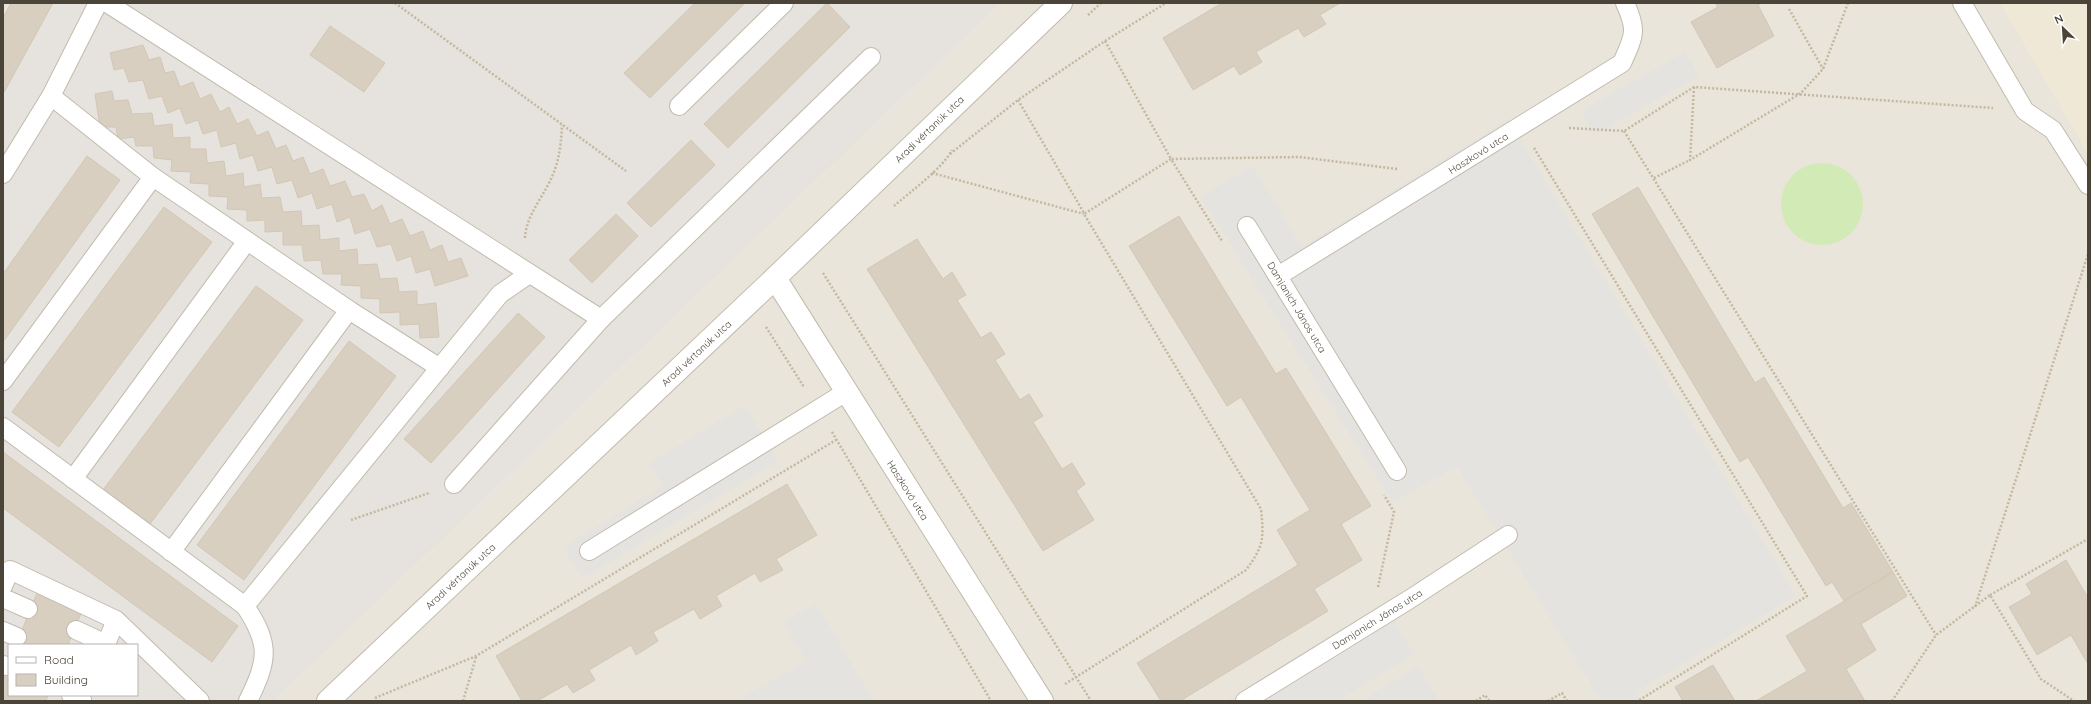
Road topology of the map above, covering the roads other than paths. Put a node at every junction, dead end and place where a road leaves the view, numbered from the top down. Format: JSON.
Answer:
{"nodes":[{"id":1,"x":98,"y":3,"type":"edge"},
{"id":2,"x":107,"y":3,"type":"edge"},
{"id":3,"x":784,"y":3,"type":"edge"},
{"id":4,"x":1061,"y":3,"type":"edge"},
{"id":5,"x":1626,"y":3,"type":"edge"},
{"id":6,"x":1962,"y":3,"type":"edge"},
{"id":7,"x":871,"y":57,"type":"dead end"},
{"id":8,"x":51,"y":96,"type":"junction"},
{"id":9,"x":679,"y":106,"type":"dead end"},
{"id":10,"x":3,"y":174,"type":"edge"},
{"id":11,"x":153,"y":177,"type":"junction"},
{"id":12,"x":2088,"y":185,"type":"edge"},
{"id":13,"x":1247,"y":226,"type":"dead end"},
{"id":14,"x":247,"y":242,"type":"junction"},
{"id":15,"x":529,"y":274,"type":"junction"},
{"id":16,"x":1278,"y":276,"type":"junction"},
{"id":17,"x":775,"y":278,"type":"junction"},
{"id":18,"x":349,"y":310,"type":"junction"},
{"id":19,"x":600,"y":319,"type":"junction"},
{"id":20,"x":440,"y":368,"type":"junction"},
{"id":21,"x":3,"y":381,"type":"edge"},
{"id":22,"x":846,"y":392,"type":"junction"},
{"id":23,"x":3,"y":427,"type":"edge"},
{"id":24,"x":1397,"y":471,"type":"dead end"},
{"id":25,"x":73,"y":479,"type":"junction"},
{"id":26,"x":454,"y":484,"type":"road end"},
{"id":27,"x":1508,"y":535,"type":"dead end"},
{"id":28,"x":589,"y":551,"type":"dead end"},
{"id":29,"x":171,"y":552,"type":"junction"},
{"id":30,"x":3,"y":586,"type":"edge"},
{"id":31,"x":3,"y":598,"type":"edge"},
{"id":32,"x":245,"y":606,"type":"junction"},
{"id":33,"x":28,"y":609,"type":"dead end"},
{"id":34,"x":116,"y":620,"type":"junction"},
{"id":35,"x":76,"y":630,"type":"dead end"},
{"id":36,"x":106,"y":644,"type":"edge"},
{"id":37,"x":1041,"y":700,"type":"edge"},
{"id":38,"x":200,"y":701,"type":"edge"},
{"id":39,"x":248,"y":701,"type":"edge"},
{"id":40,"x":328,"y":701,"type":"edge"},
{"id":41,"x":1245,"y":701,"type":"edge"}],
"edges":[{"from":1,"to":8,"type":"lane"},
{"from":2,"to":15,"type":"lane"},
{"from":3,"to":9,"type":"lane"},
{"from":4,"to":17,"type":"street","name":"Aradi vértanúk utca"},
{"from":5,"to":16,"type":"lane","name":"Haszkovó utca"},
{"from":6,"to":12,"type":"lane"},
{"from":7,"to":19,"type":"lane"},
{"from":8,"to":10,"type":"lane"},
{"from":8,"to":11,"type":"lane"},
{"from":11,"to":14,"type":"lane"},
{"from":11,"to":21,"type":"lane"},
{"from":13,"to":16,"type":"lane","name":"Damjanich János utca"},
{"from":14,"to":18,"type":"lane"},
{"from":14,"to":25,"type":"lane"},
{"from":15,"to":19,"type":"lane"},
{"from":15,"to":20,"type":"lane"},
{"from":16,"to":24,"type":"lane","name":"Damjanich János utca"},
{"from":17,"to":22,"type":"street","name":"Haszkovó utca"},
{"from":17,"to":40,"type":"street","name":"Aradi vértanúk utca"},
{"from":18,"to":20,"type":"lane"},
{"from":18,"to":29,"type":"lane"},
{"from":19,"to":26,"type":"lane"},
{"from":20,"to":32,"type":"lane"},
{"from":22,"to":28,"type":"lane"},
{"from":22,"to":37,"type":"street","name":"Haszkovó utca"},
{"from":23,"to":25,"type":"lane"},
{"from":25,"to":29,"type":"lane"},
{"from":27,"to":41,"type":"lane","name":"Damjanich János utca"},
{"from":29,"to":32,"type":"lane"},
{"from":30,"to":34,"type":"lane"},
{"from":31,"to":33,"type":"lane"},
{"from":32,"to":39,"type":"lane"},
{"from":34,"to":36,"type":"lane"},
{"from":34,"to":38,"type":"lane"},
{"from":35,"to":36,"type":"lane"}]}
